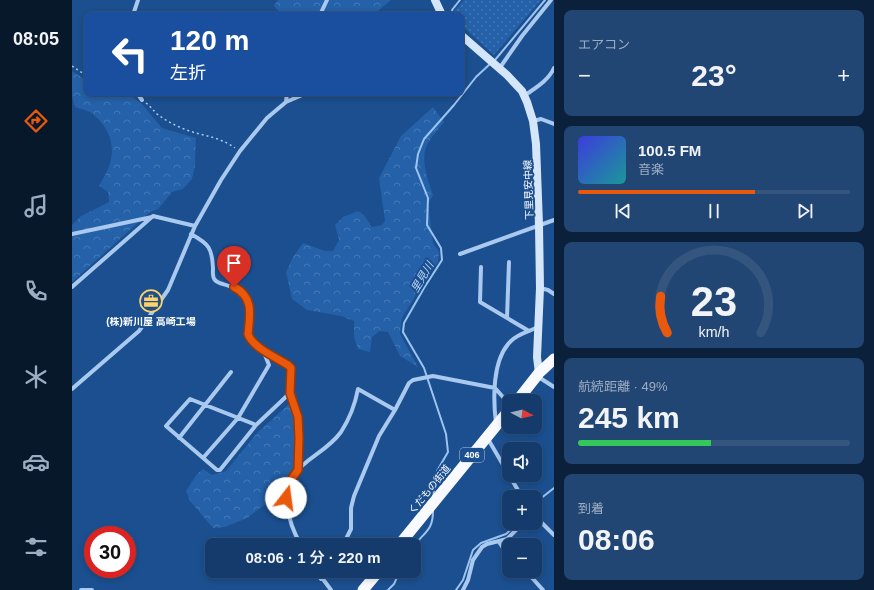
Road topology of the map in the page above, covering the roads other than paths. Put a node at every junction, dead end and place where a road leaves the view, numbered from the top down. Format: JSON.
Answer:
{"nodes":[{"id":1,"x":138,"y":0,"type":"edge"},
{"id":2,"x":327,"y":0,"type":"edge"},
{"id":3,"x":435,"y":0,"type":"edge"},
{"id":4,"x":551,"y":0,"type":"edge"},
{"id":5,"x":134,"y":12,"type":"edge"},
{"id":6,"x":321,"y":12,"type":"edge"},
{"id":7,"x":441,"y":12,"type":"edge"},
{"id":8,"x":464,"y":38,"type":"edge"},
{"id":9,"x":554,"y":68,"type":"edge"},
{"id":10,"x":498,"y":69,"type":"junction"},
{"id":11,"x":139,"y":96,"type":"edge"},
{"id":12,"x":287,"y":96,"type":"edge"},
{"id":13,"x":300,"y":96,"type":"edge"},
{"id":14,"x":524,"y":96,"type":"junction"},
{"id":15,"x":142,"y":100,"type":"road end"},
{"id":16,"x":286,"y":102,"type":"junction"},
{"id":17,"x":533,"y":121,"type":"junction"},
{"id":18,"x":554,"y":124,"type":"edge"},
{"id":19,"x":153,"y":216,"type":"junction"},
{"id":20,"x":554,"y":220,"type":"edge"},
{"id":21,"x":539,"y":225,"type":"junction"},
{"id":22,"x":195,"y":226,"type":"junction"},
{"id":23,"x":72,"y":234,"type":"edge"},
{"id":24,"x":191,"y":234,"type":"junction"},
{"id":25,"x":460,"y":254,"type":"dead end"},
{"id":26,"x":509,"y":262,"type":"dead end"},
{"id":27,"x":481,"y":267,"type":"dead end"},
{"id":28,"x":72,"y":287,"type":"edge"},
{"id":29,"x":540,"y":288,"type":"junction"},
{"id":30,"x":554,"y":294,"type":"edge"},
{"id":31,"x":507,"y":318,"type":"junction"},
{"id":32,"x":538,"y":326,"type":"junction"},
{"id":33,"x":529,"y":331,"type":"junction"},
{"id":34,"x":262,"y":349,"type":"junction"},
{"id":35,"x":554,"y":359,"type":"edge"},
{"id":36,"x":231,"y":372,"type":"dead end"},
{"id":37,"x":539,"y":373,"type":"junction"},
{"id":38,"x":554,"y":387,"type":"edge"},
{"id":39,"x":72,"y":388,"type":"edge"},
{"id":40,"x":495,"y":388,"type":"junction"},
{"id":41,"x":290,"y":393,"type":"junction"},
{"id":42,"x":522,"y":394,"type":"edge"},
{"id":43,"x":502,"y":396,"type":"edge"},
{"id":44,"x":206,"y":405,"type":"junction"},
{"id":45,"x":395,"y":410,"type":"junction"},
{"id":46,"x":238,"y":418,"type":"junction"},
{"id":47,"x":502,"y":419,"type":"edge"},
{"id":48,"x":256,"y":425,"type":"junction"},
{"id":49,"x":496,"y":426,"type":"junction"},
{"id":50,"x":486,"y":437,"type":"junction"},
{"id":51,"x":179,"y":438,"type":"junction"},
{"id":52,"x":203,"y":458,"type":"junction"},
{"id":53,"x":502,"y":463,"type":"edge"},
{"id":54,"x":298,"y":470,"type":"junction"},
{"id":55,"x":542,"y":523,"type":"edge"},
{"id":56,"x":516,"y":530,"type":"edge"},
{"id":57,"x":554,"y":534,"type":"edge"},
{"id":58,"x":298,"y":538,"type":"edge"},
{"id":59,"x":346,"y":538,"type":"edge"},
{"id":60,"x":405,"y":538,"type":"edge"},
{"id":61,"x":499,"y":542,"type":"junction"},
{"id":62,"x":502,"y":546,"type":"edge"},
{"id":63,"x":372,"y":578,"type":"edge"},
{"id":64,"x":532,"y":578,"type":"edge"},
{"id":65,"x":321,"y":579,"type":"edge"},
{"id":66,"x":81,"y":590,"type":"edge"},
{"id":67,"x":92,"y":590,"type":"edge"},
{"id":68,"x":331,"y":590,"type":"edge"},
{"id":69,"x":363,"y":590,"type":"edge"},
{"id":70,"x":463,"y":590,"type":"edge"},
{"id":71,"x":543,"y":590,"type":"edge"}],
"edges":[{"from":1,"to":5,"type":"street"},
{"from":2,"to":6,"type":"street"},
{"from":3,"to":7,"type":"main road"},
{"from":4,"to":10,"type":"street"},
{"from":8,"to":10,"type":"main road","name":"下里見安中線"},
{"from":9,"to":14,"type":"street"},
{"from":10,"to":14,"type":"main road","name":"下里見安中線"},
{"from":11,"to":15,"type":"street"},
{"from":12,"to":16,"type":"street"},
{"from":13,"to":16,"type":"street"},
{"from":14,"to":17,"type":"main road","name":"下里見安中線"},
{"from":16,"to":22,"type":"street"},
{"from":17,"to":18,"type":"street"},
{"from":17,"to":21,"type":"main road","name":"下里見安中線"},
{"from":19,"to":22,"type":"street"},
{"from":19,"to":23,"type":"street"},
{"from":19,"to":28,"type":"street"},
{"from":20,"to":21,"type":"street"},
{"from":21,"to":25,"type":"street"},
{"from":21,"to":29,"type":"main road","name":"下里見安中線"},
{"from":22,"to":24,"type":"street"},
{"from":24,"to":34,"type":"street"},
{"from":24,"to":39,"type":"street"},
{"from":26,"to":31,"type":"street"},
{"from":27,"to":31,"type":"street"},
{"from":29,"to":30,"type":"street"},
{"from":29,"to":32,"type":"main road","name":"下里見安中線"},
{"from":31,"to":33,"type":"street"},
{"from":32,"to":33,"type":"street"},
{"from":32,"to":37,"type":"main road","name":"下里見安中線"},
{"from":33,"to":40,"type":"street"},
{"from":34,"to":41,"type":"street"},
{"from":34,"to":46,"type":"street"},
{"from":35,"to":37,"type":"highway"},
{"from":36,"to":44,"type":"street"},
{"from":37,"to":38,"type":"street"},
{"from":37,"to":42,"type":"highway"},
{"from":40,"to":43,"type":"street"},
{"from":40,"to":45,"type":"street"},
{"from":40,"to":49,"type":"street"},
{"from":41,"to":48,"type":"street"},
{"from":41,"to":54,"type":"street"},
{"from":44,"to":46,"type":"street"},
{"from":44,"to":51,"type":"street"},
{"from":44,"to":51,"type":"street"},
{"from":45,"to":54,"type":"street"},
{"from":45,"to":59,"type":"street"},
{"from":46,"to":48,"type":"street"},
{"from":46,"to":52,"type":"street"},
{"from":47,"to":49,"type":"highway","name":"くだもの街道","number":"406"},
{"from":48,"to":52,"type":"street"},
{"from":49,"to":50,"type":"highway","name":"くだもの街道","number":"406"},
{"from":50,"to":53,"type":"street"},
{"from":50,"to":60,"type":"highway","name":"くだもの街道","number":"406"},
{"from":51,"to":52,"type":"street"},
{"from":54,"to":58,"type":"street"},
{"from":55,"to":57,"type":"street"},
{"from":56,"to":61,"type":"street"},
{"from":61,"to":62,"type":"street"},
{"from":61,"to":70,"type":"street"},
{"from":63,"to":69,"type":"highway"},
{"from":64,"to":71,"type":"street"},
{"from":65,"to":68,"type":"street"},
{"from":66,"to":67,"type":"street"}]}
